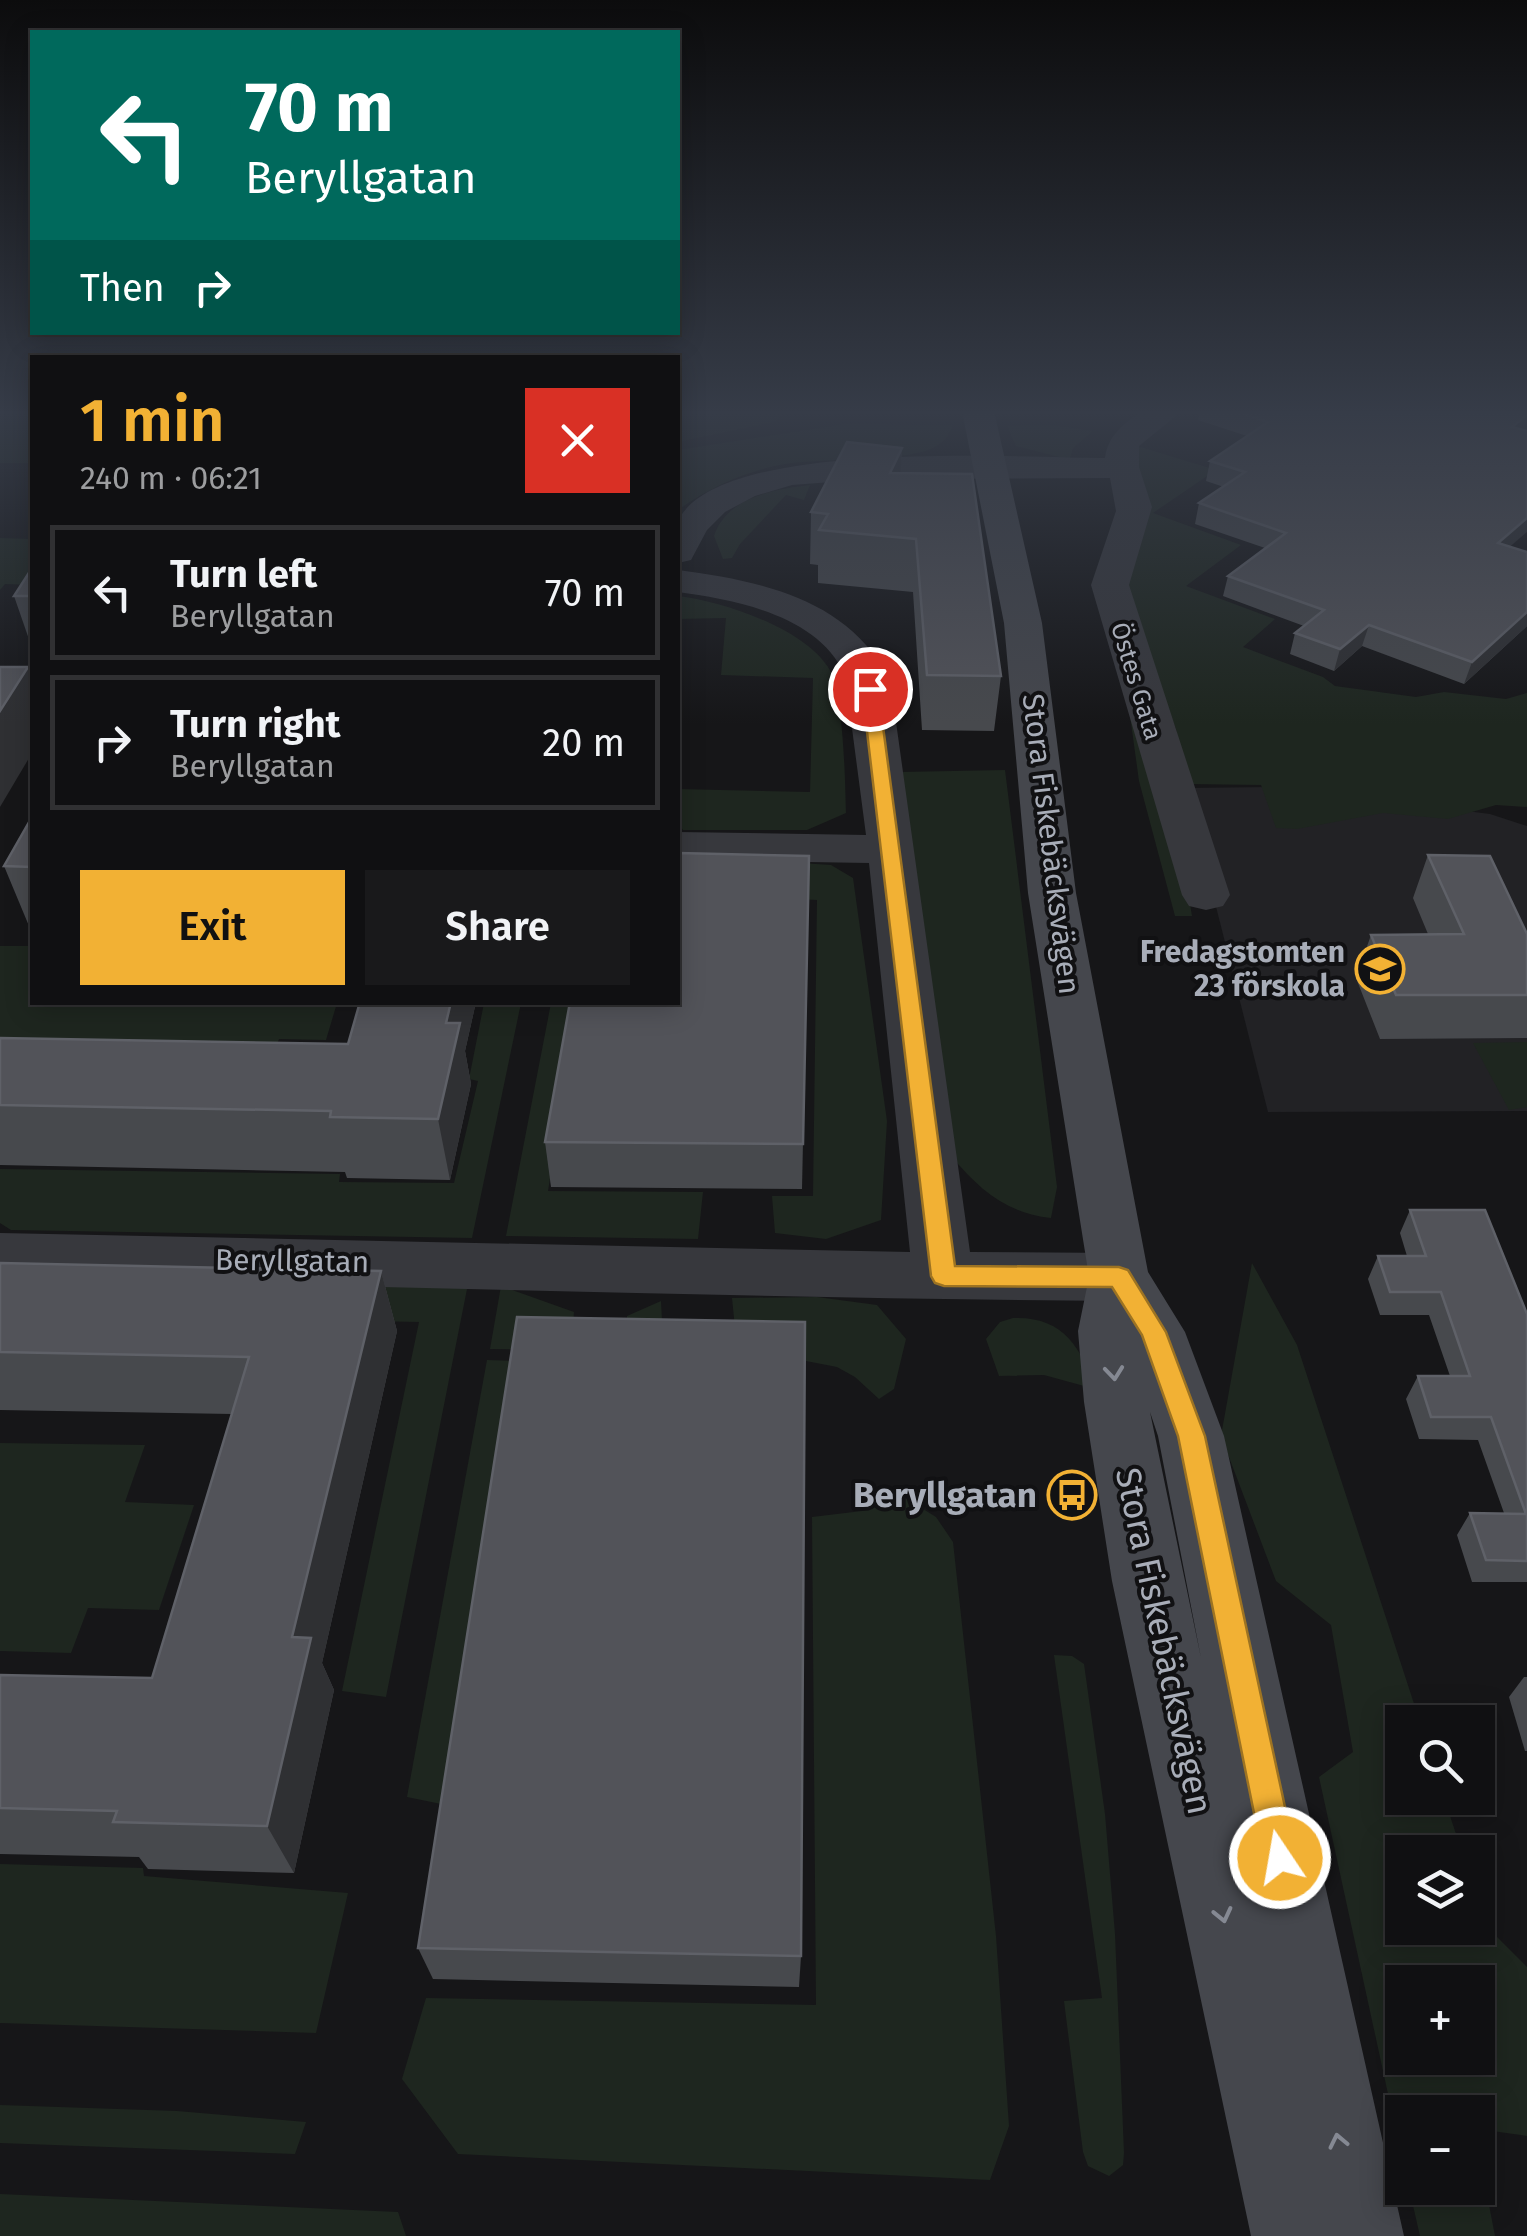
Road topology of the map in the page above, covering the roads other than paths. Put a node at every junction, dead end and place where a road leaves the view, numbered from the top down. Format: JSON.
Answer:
{"nodes":[{"id":1,"x":701,"y":515,"type":"edge"},
{"id":2,"x":1000,"y":515,"type":"edge"},
{"id":3,"x":1133,"y":515,"type":"edge"},
{"id":4,"x":680,"y":547,"type":"edge"},
{"id":5,"x":680,"y":581,"type":"edge"},
{"id":6,"x":680,"y":846,"type":"edge"},
{"id":7,"x":891,"y":849,"type":"junction"},
{"id":8,"x":1206,"y":895,"type":"dead end"},
{"id":9,"x":0,"y":1256,"type":"edge"},
{"id":10,"x":944,"y":1276,"type":"junction"},
{"id":11,"x":1119,"y":1277,"type":"junction"},
{"id":12,"x":1298,"y":2236,"type":"edge"},
{"id":13,"x":1358,"y":2236,"type":"edge"}],
"edges":[{"from":1,"to":4,"type":"street"},
{"from":2,"to":11,"type":"street","name":"Stora Fiskebäcksvägen"},
{"from":3,"to":8,"type":"street","name":"Östes Gata"},
{"from":5,"to":7,"type":"street"},
{"from":6,"to":7,"type":"street"},
{"from":7,"to":10,"type":"street"},
{"from":9,"to":10,"type":"street","name":"Beryllgatan"},
{"from":10,"to":11,"type":"street","name":"Beryllgatan"},
{"from":11,"to":12,"type":"street","name":"Stora Fiskebäcksvägen","one_way":true},
{"from":13,"to":11,"type":"street","name":"Stora Fiskebäcksvägen","one_way":true}]}
